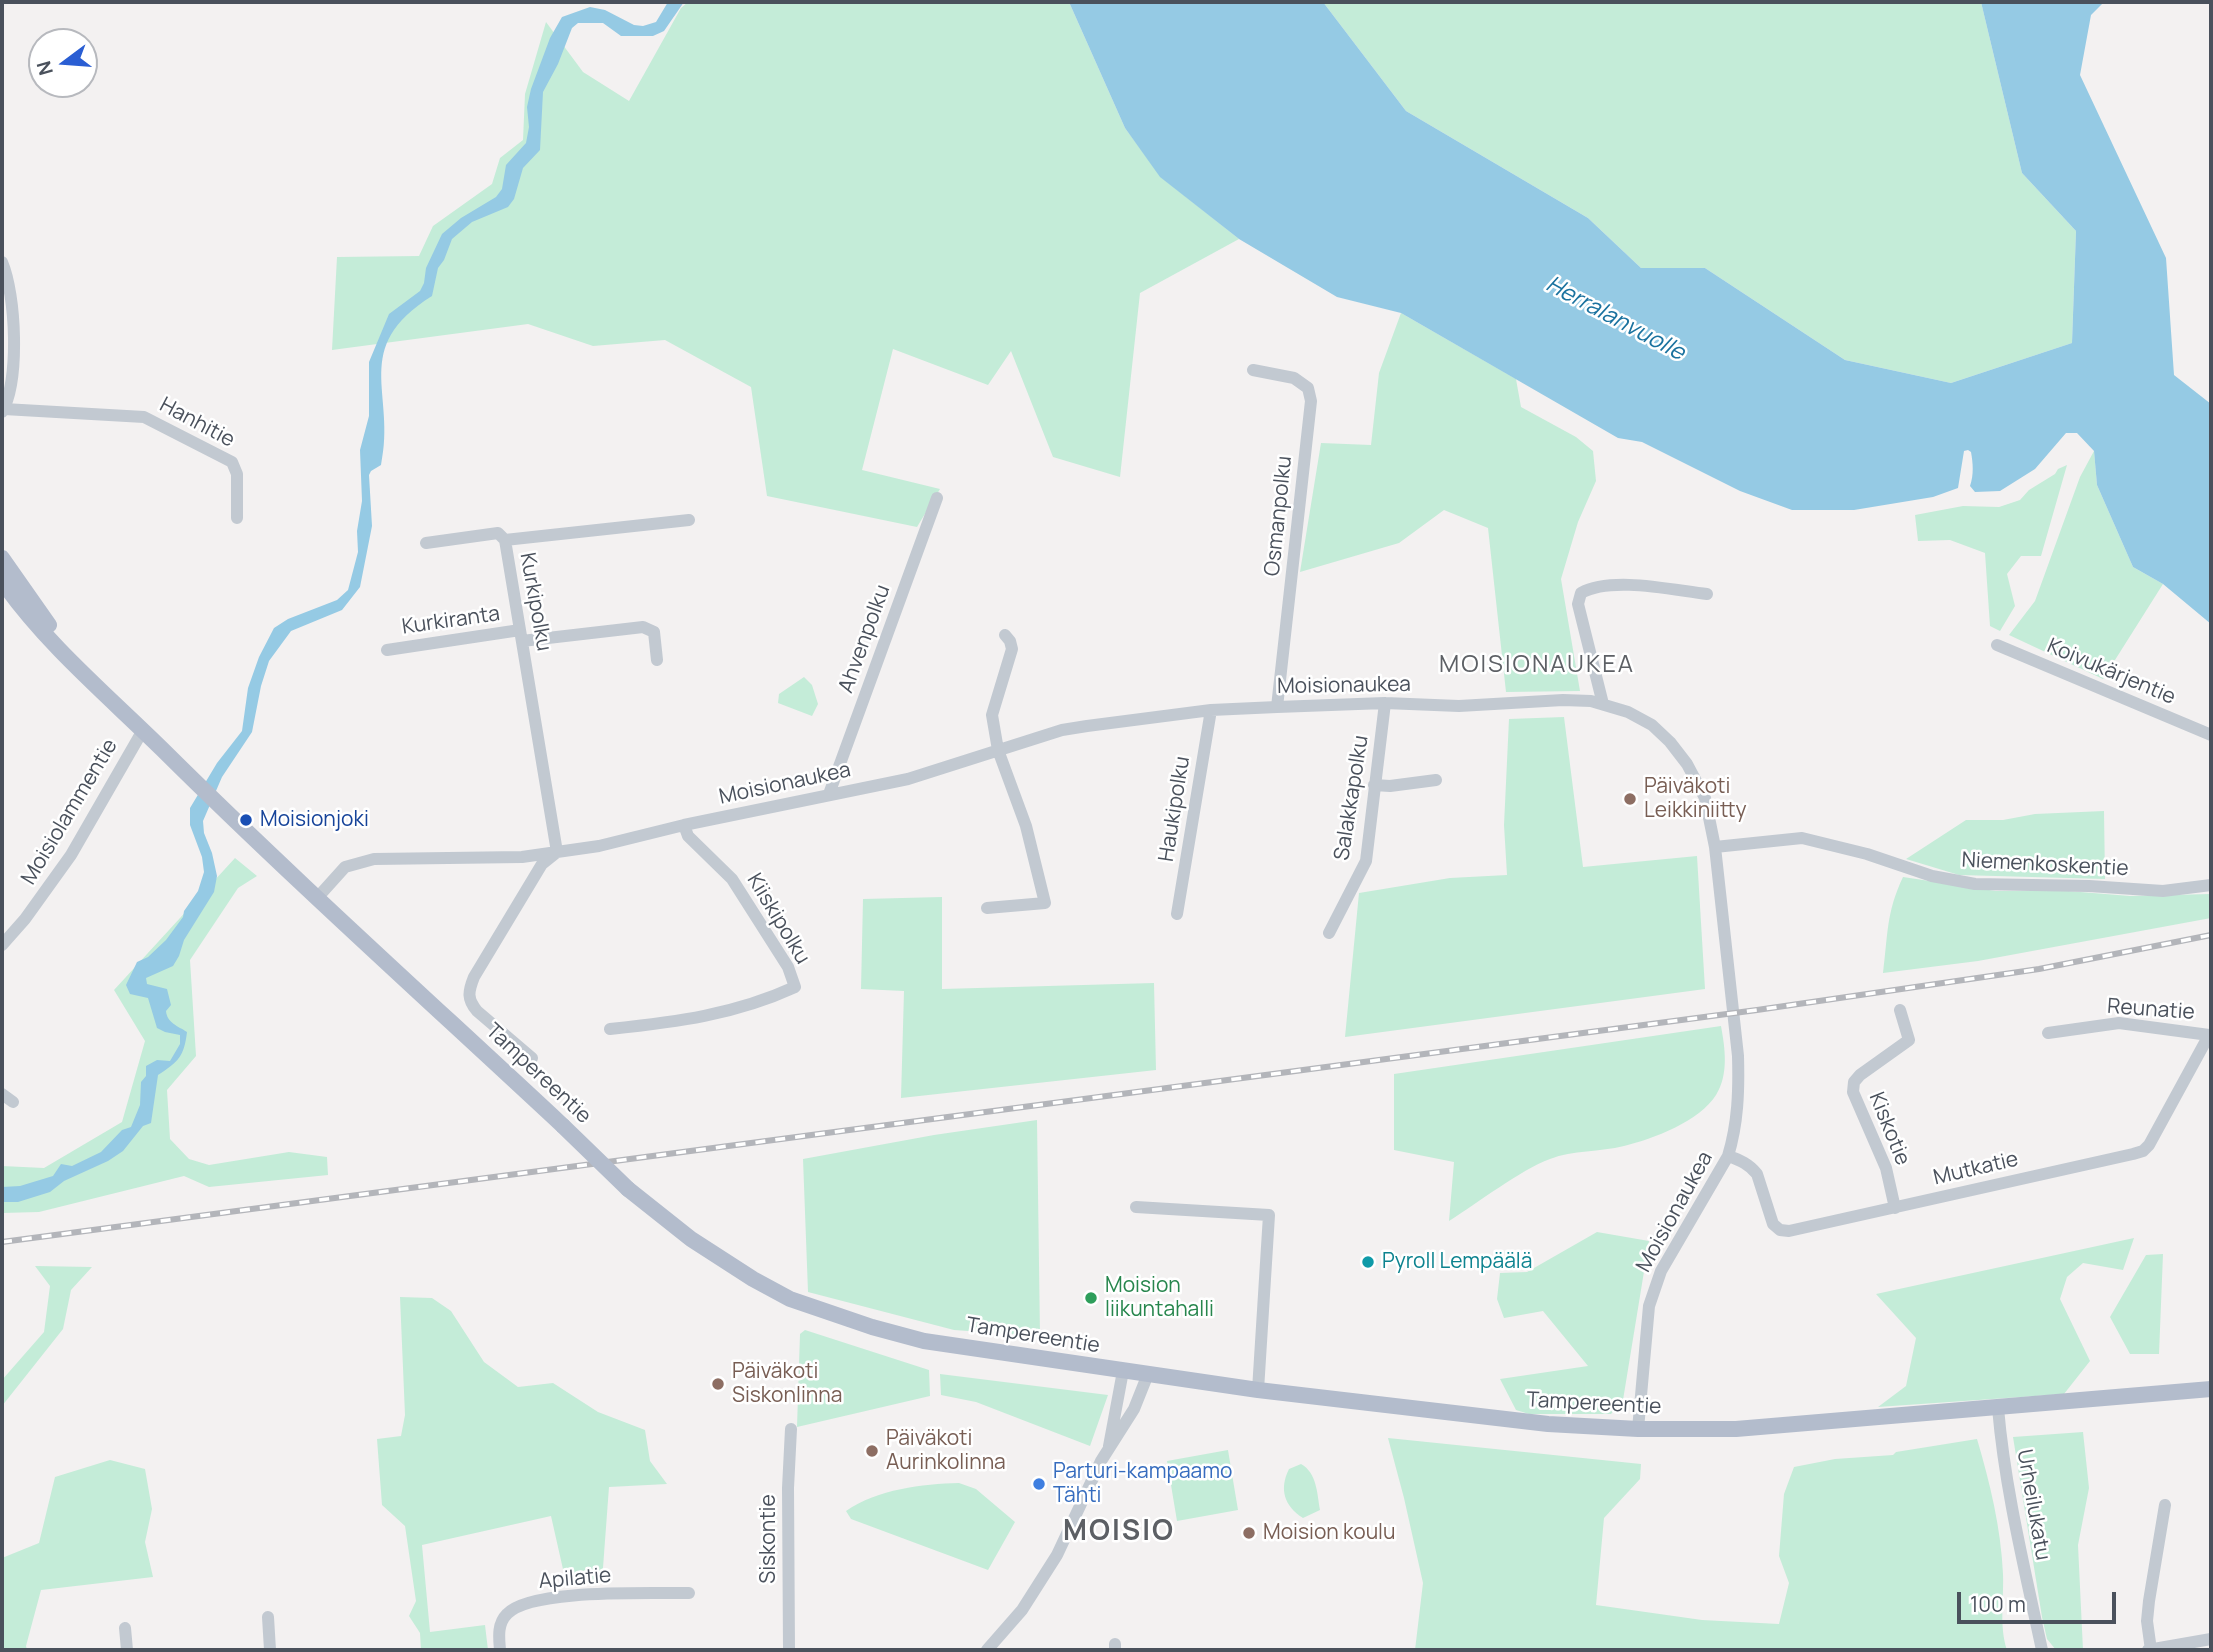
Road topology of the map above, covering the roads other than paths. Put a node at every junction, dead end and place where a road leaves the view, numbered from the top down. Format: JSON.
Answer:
{"nodes":[{"id":1,"x":2,"y":262,"type":"edge"},
{"id":2,"x":1254,"y":370,"type":"dead end"},
{"id":3,"x":3,"y":410,"type":"edge"},
{"id":4,"x":937,"y":498,"type":"dead end"},
{"id":5,"x":237,"y":518,"type":"dead end"},
{"id":6,"x":689,"y":520,"type":"dead end"},
{"id":7,"x":505,"y":540,"type":"junction"},
{"id":8,"x":426,"y":543,"type":"dead end"},
{"id":9,"x":2,"y":558,"type":"edge"},
{"id":10,"x":2,"y":581,"type":"edge"},
{"id":11,"x":1707,"y":594,"type":"dead end"},
{"id":12,"x":1005,"y":635,"type":"dead end"},
{"id":13,"x":521,"y":636,"type":"junction"},
{"id":14,"x":1997,"y":645,"type":"dead end"},
{"id":15,"x":387,"y":650,"type":"dead end"},
{"id":16,"x":657,"y":660,"type":"dead end"},
{"id":17,"x":89,"y":677,"type":"junction"},
{"id":18,"x":1385,"y":703,"type":"junction"},
{"id":19,"x":1603,"y":704,"type":"junction"},
{"id":20,"x":1277,"y":707,"type":"junction"},
{"id":21,"x":1211,"y":710,"type":"junction"},
{"id":22,"x":143,"y":730,"type":"junction"},
{"id":23,"x":2211,"y":735,"type":"edge"},
{"id":24,"x":998,"y":750,"type":"junction"},
{"id":25,"x":1436,"y":780,"type":"dead end"},
{"id":26,"x":1374,"y":785,"type":"junction"},
{"id":27,"x":829,"y":793,"type":"junction"},
{"id":28,"x":684,"y":825,"type":"junction"},
{"id":29,"x":1715,"y":847,"type":"junction"},
{"id":30,"x":557,"y":852,"type":"junction"},
{"id":31,"x":2211,"y":886,"type":"edge"},
{"id":32,"x":318,"y":897,"type":"junction"},
{"id":33,"x":987,"y":908,"type":"dead end"},
{"id":34,"x":1177,"y":914,"type":"dead end"},
{"id":35,"x":1329,"y":933,"type":"dead end"},
{"id":36,"x":2,"y":945,"type":"edge"},
{"id":37,"x":1900,"y":1010,"type":"dead end"},
{"id":38,"x":610,"y":1029,"type":"dead end"},
{"id":39,"x":2048,"y":1033,"type":"dead end"},
{"id":40,"x":2210,"y":1035,"type":"edge"},
{"id":41,"x":531,"y":1058,"type":"dead end"},
{"id":42,"x":1728,"y":1156,"type":"junction"},
{"id":43,"x":1136,"y":1207,"type":"dead end"},
{"id":44,"x":1895,"y":1208,"type":"junction"},
{"id":45,"x":1123,"y":1371,"type":"junction"},
{"id":46,"x":1148,"y":1374,"type":"junction"},
{"id":47,"x":2211,"y":1389,"type":"edge"},
{"id":48,"x":1258,"y":1390,"type":"junction"},
{"id":49,"x":1998,"y":1408,"type":"junction"},
{"id":50,"x":791,"y":1429,"type":"dead end"},
{"id":51,"x":1638,"y":1429,"type":"junction"},
{"id":52,"x":1108,"y":1450,"type":"junction"},
{"id":53,"x":2165,"y":1506,"type":"dead end"},
{"id":54,"x":689,"y":1593,"type":"dead end"},
{"id":55,"x":268,"y":1617,"type":"dead end"},
{"id":56,"x":125,"y":1628,"type":"dead end"},
{"id":57,"x":2211,"y":1639,"type":"edge"},
{"id":58,"x":996,"y":1640,"type":"junction"},
{"id":59,"x":127,"y":1650,"type":"edge"},
{"id":60,"x":270,"y":1650,"type":"edge"},
{"id":61,"x":500,"y":1650,"type":"edge"},
{"id":62,"x":789,"y":1650,"type":"edge"},
{"id":63,"x":987,"y":1650,"type":"edge"},
{"id":64,"x":1007,"y":1650,"type":"edge"},
{"id":65,"x":2042,"y":1650,"type":"edge"},
{"id":66,"x":2149,"y":1650,"type":"edge"}],
"edges":[{"from":1,"to":3,"type":"street"},
{"from":2,"to":20,"type":"street","name":"Osmanpolku"},
{"from":3,"to":5,"type":"street","name":"Hanhitie"},
{"from":4,"to":27,"type":"street","name":"Ahvenpolku"},
{"from":6,"to":7,"type":"street","name":"Kurkipolku"},
{"from":7,"to":8,"type":"street"},
{"from":7,"to":13,"type":"street","name":"Kurkipolku"},
{"from":9,"to":17,"type":"main road","name":"Tampereentie"},
{"from":10,"to":17,"type":"main road","name":"Tampereentie"},
{"from":11,"to":19,"type":"street"},
{"from":12,"to":24,"type":"street"},
{"from":13,"to":15,"type":"street","name":"Kurkiranta"},
{"from":13,"to":16,"type":"street","name":"Kurkiranta"},
{"from":13,"to":30,"type":"street","name":"Kurkipolku"},
{"from":14,"to":23,"type":"street","name":"Koivukärjentie"},
{"from":17,"to":22,"type":"main road","name":"Tampereentie"},
{"from":18,"to":19,"type":"street","name":"Moisionaukea"},
{"from":18,"to":20,"type":"street","name":"Moisionaukea"},
{"from":18,"to":26,"type":"street","name":"Salakkapolku"},
{"from":19,"to":29,"type":"street","name":"Moisionaukea"},
{"from":20,"to":21,"type":"street","name":"Moisionaukea"},
{"from":21,"to":24,"type":"street","name":"Moisionaukea"},
{"from":21,"to":34,"type":"street","name":"Haukipolku"},
{"from":22,"to":32,"type":"main road","name":"Tampereentie"},
{"from":22,"to":36,"type":"street","name":"Moisiolammentie"},
{"from":24,"to":27,"type":"street","name":"Moisionaukea"},
{"from":24,"to":33,"type":"street"},
{"from":25,"to":26,"type":"street"},
{"from":26,"to":35,"type":"street","name":"Salakkapolku"},
{"from":27,"to":28,"type":"street","name":"Moisionaukea"},
{"from":28,"to":30,"type":"street","name":"Moisionaukea"},
{"from":28,"to":38,"type":"street","name":"Kiiskipolku"},
{"from":29,"to":31,"type":"street","name":"Niemenkoskentie"},
{"from":29,"to":42,"type":"street","name":"Moisionaukea"},
{"from":30,"to":32,"type":"street","name":"Moisionaukea"},
{"from":30,"to":41,"type":"street"},
{"from":32,"to":45,"type":"main road","name":"Tampereentie","bridge":true},
{"from":37,"to":44,"type":"street","name":"Kiskotie"},
{"from":39,"to":40,"type":"street","name":"Reunatie"},
{"from":40,"to":44,"type":"street","name":"Mutkatie"},
{"from":42,"to":44,"type":"street","name":"Mutkatie"},
{"from":42,"to":51,"type":"street","name":"Moisionaukea"},
{"from":43,"to":48,"type":"street"},
{"from":45,"to":46,"type":"main road","name":"Tampereentie"},
{"from":45,"to":52,"type":"street"},
{"from":46,"to":48,"type":"main road","name":"Tampereentie"},
{"from":46,"to":52,"type":"street"},
{"from":47,"to":49,"type":"main road","name":"Tampereentie"},
{"from":48,"to":51,"type":"main road","name":"Tampereentie"},
{"from":49,"to":51,"type":"main road","name":"Tampereentie"},
{"from":49,"to":65,"type":"street","name":"Urheilukatu"},
{"from":50,"to":62,"type":"street","name":"Siskontie"},
{"from":52,"to":58,"type":"street"},
{"from":53,"to":66,"type":"street"},
{"from":54,"to":61,"type":"street","name":"Apilatie"},
{"from":55,"to":60,"type":"street"},
{"from":56,"to":59,"type":"street"},
{"from":57,"to":66,"type":"street"},
{"from":58,"to":63,"type":"street"},
{"from":58,"to":64,"type":"street"}]}
